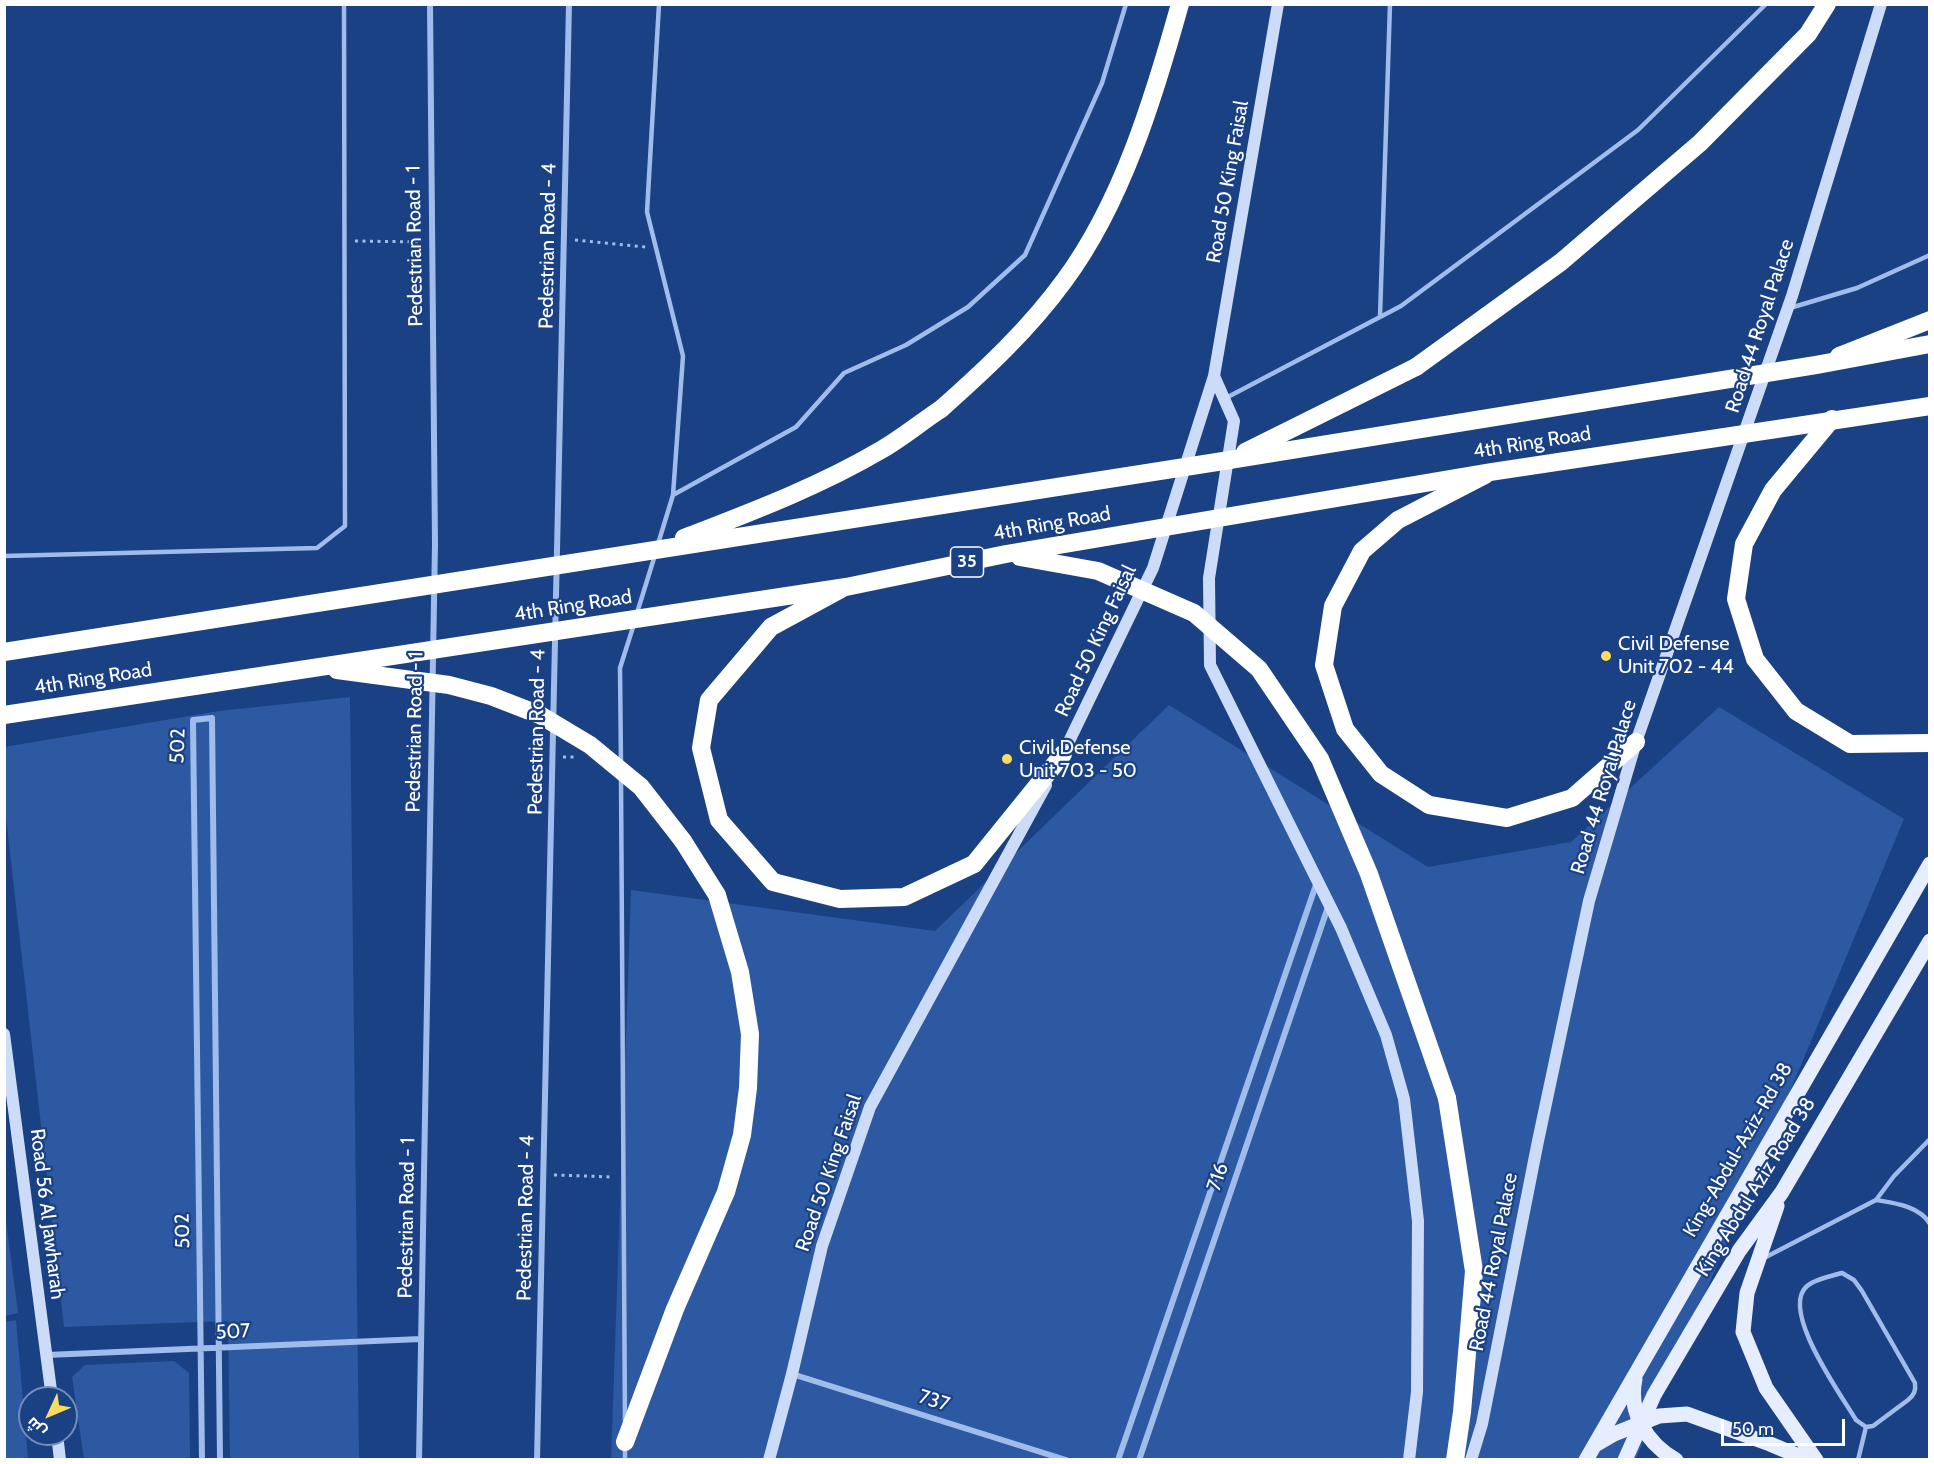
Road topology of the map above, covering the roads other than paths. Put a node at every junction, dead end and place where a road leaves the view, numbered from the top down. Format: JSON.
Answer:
{"nodes":[{"id":1,"x":344,"y":4,"type":"edge"},
{"id":2,"x":430,"y":4,"type":"edge"},
{"id":3,"x":570,"y":4,"type":"edge"},
{"id":4,"x":659,"y":4,"type":"edge"},
{"id":5,"x":1126,"y":4,"type":"edge"},
{"id":6,"x":1180,"y":4,"type":"edge"},
{"id":7,"x":1278,"y":4,"type":"edge"},
{"id":8,"x":1390,"y":4,"type":"edge"},
{"id":9,"x":1766,"y":4,"type":"edge"},
{"id":10,"x":1827,"y":4,"type":"edge"},
{"id":11,"x":1881,"y":4,"type":"edge"},
{"id":12,"x":1929,"y":255,"type":"edge"},
{"id":13,"x":1788,"y":308,"type":"junction"},
{"id":14,"x":1380,"y":316,"type":"junction"},
{"id":15,"x":1929,"y":320,"type":"edge"},
{"id":16,"x":1929,"y":344,"type":"edge"},
{"id":17,"x":1816,"y":365,"type":"junction"},
{"id":18,"x":1214,"y":376,"type":"junction"},
{"id":19,"x":1224,"y":399,"type":"junction"},
{"id":20,"x":1929,"y":406,"type":"edge"},
{"id":21,"x":1832,"y":419,"type":"junction"},
{"id":22,"x":1228,"y":460,"type":"junction"},
{"id":23,"x":1491,"y":472,"type":"junction"},
{"id":24,"x":673,"y":495,"type":"junction"},
{"id":25,"x":648,"y":551,"type":"junction"},
{"id":26,"x":1006,"y":554,"type":"junction"},
{"id":27,"x":4,"y":556,"type":"edge"},
{"id":28,"x":846,"y":587,"type":"junction"},
{"id":29,"x":4,"y":651,"type":"edge"},
{"id":30,"x":318,"y":667,"type":"junction"},
{"id":31,"x":4,"y":715,"type":"edge"},
{"id":32,"x":1636,"y":742,"type":"junction"},
{"id":33,"x":1929,"y":743,"type":"edge"},
{"id":34,"x":1064,"y":754,"type":"junction"},
{"id":35,"x":1929,"y":864,"type":"edge"},
{"id":36,"x":1317,"y":882,"type":"junction"},
{"id":37,"x":1329,"y":904,"type":"junction"},
{"id":38,"x":1929,"y":941,"type":"edge"},
{"id":39,"x":4,"y":1034,"type":"edge"},
{"id":40,"x":1929,"y":1139,"type":"edge"},
{"id":41,"x":1782,"y":1192,"type":"junction"},
{"id":42,"x":1876,"y":1200,"type":"junction"},
{"id":43,"x":1929,"y":1224,"type":"edge"},
{"id":44,"x":1759,"y":1261,"type":"junction"},
{"id":45,"x":421,"y":1340,"type":"junction"},
{"id":46,"x":219,"y":1349,"type":"junction"},
{"id":47,"x":201,"y":1350,"type":"junction"},
{"id":48,"x":46,"y":1355,"type":"junction"},
{"id":49,"x":1637,"y":1370,"type":"junction"},
{"id":50,"x":792,"y":1374,"type":"junction"},
{"id":51,"x":50,"y":1386,"type":"edge"},
{"id":52,"x":1640,"y":1425,"type":"junction"},
{"id":53,"x":1866,"y":1427,"type":"junction"},
{"id":54,"x":1594,"y":1446,"type":"junction"},
{"id":55,"x":625,"y":1450,"type":"edge"},
{"id":56,"x":202,"y":1460,"type":"edge"},
{"id":57,"x":220,"y":1460,"type":"edge"},
{"id":58,"x":419,"y":1460,"type":"edge"},
{"id":59,"x":537,"y":1460,"type":"edge"},
{"id":60,"x":769,"y":1460,"type":"edge"},
{"id":61,"x":1066,"y":1460,"type":"edge"},
{"id":62,"x":1118,"y":1460,"type":"edge"},
{"id":63,"x":1139,"y":1460,"type":"edge"},
{"id":64,"x":1409,"y":1460,"type":"edge"},
{"id":65,"x":1455,"y":1460,"type":"edge"},
{"id":66,"x":1471,"y":1460,"type":"edge"},
{"id":67,"x":1586,"y":1460,"type":"edge"},
{"id":68,"x":1625,"y":1460,"type":"edge"},
{"id":69,"x":1676,"y":1460,"type":"edge"},
{"id":70,"x":1808,"y":1460,"type":"edge"},
{"id":71,"x":1816,"y":1460,"type":"edge"},
{"id":72,"x":1858,"y":1460,"type":"edge"}],
"edges":[{"from":1,"to":27,"type":"lane"},
{"from":2,"to":45,"type":"street","name":"Pedestrian Road - 1"},
{"from":3,"to":59,"type":"street","name":"Pedestrian Road - 4"},
{"from":4,"to":24,"type":"lane"},
{"from":5,"to":24,"type":"lane"},
{"from":6,"to":25,"type":"highway","bridge":true},
{"from":7,"to":18,"type":"main road","name":"Road 50 King Faisal"},
{"from":8,"to":14,"type":"lane"},
{"from":9,"to":14,"type":"lane"},
{"from":10,"to":22,"type":"highway","bridge":true},
{"from":11,"to":13,"type":"main road","name":"Road 44 Royal Palace"},
{"from":12,"to":13,"type":"lane"},
{"from":13,"to":32,"type":"main road","name":"Road 44 Royal Palace"},
{"from":14,"to":19,"type":"lane"},
{"from":15,"to":17,"type":"highway","bridge":true},
{"from":16,"to":17,"type":"highway","name":"4th Ring Road","bridge":true},
{"from":17,"to":22,"type":"highway","name":"4th Ring Road","bridge":true},
{"from":18,"to":19,"type":"main road"},
{"from":18,"to":34,"type":"main road","name":"Road 50 King Faisal"},
{"from":19,"to":36,"type":"main road"},
{"from":20,"to":21,"type":"highway","name":"4th Ring Road","number":"35","bridge":true},
{"from":21,"to":23,"type":"highway","name":"4th Ring Road","number":"35","bridge":true},
{"from":21,"to":33,"type":"highway"},
{"from":22,"to":25,"type":"highway","name":"4th Ring Road","bridge":true},
{"from":23,"to":26,"type":"highway","name":"4th Ring Road","number":"35","bridge":true},
{"from":23,"to":32,"type":"highway"},
{"from":24,"to":55,"type":"lane"},
{"from":25,"to":29,"type":"highway","name":"4th Ring Road","bridge":true},
{"from":26,"to":28,"type":"highway","name":"4th Ring Road","number":"35","bridge":true},
{"from":26,"to":65,"type":"highway","bridge":true},
{"from":28,"to":30,"type":"highway","name":"4th Ring Road","number":"35","bridge":true},
{"from":28,"to":34,"type":"highway"},
{"from":30,"to":31,"type":"highway","name":"4th Ring Road","number":"35","bridge":true},
{"from":30,"to":55,"type":"highway","bridge":true},
{"from":32,"to":66,"type":"main road","name":"Road 44 Royal Palace"},
{"from":34,"to":50,"type":"main road","name":"Road 50 King Faisal"},
{"from":35,"to":49,"type":"main road","name":"King-Abdul-Aziz-Rd 38"},
{"from":36,"to":37,"type":"main road"},
{"from":36,"to":62,"type":"street"},
{"from":37,"to":63,"type":"street","name":"716"},
{"from":37,"to":64,"type":"main road"},
{"from":38,"to":41,"type":"main road","name":"King Abdul Aziz Road 38"},
{"from":39,"to":48,"type":"main road","name":"Road 56 Al Jawharah"},
{"from":40,"to":42,"type":"lane"},
{"from":41,"to":44,"type":"main road"},
{"from":41,"to":52,"type":"main road","name":"King Abdul Aziz Road 38"},
{"from":42,"to":43,"type":"lane"},
{"from":42,"to":44,"type":"lane"},
{"from":44,"to":71,"type":"main road"},
{"from":45,"to":46,"type":"street","name":"507"},
{"from":45,"to":58,"type":"street","name":"Pedestrian Road - 1"},
{"from":46,"to":47,"type":"street","name":"507"},
{"from":46,"to":47,"type":"street","name":"502"},
{"from":46,"to":57,"type":"street","name":"502"},
{"from":47,"to":48,"type":"street","name":"507"},
{"from":47,"to":56,"type":"street","name":"502"},
{"from":48,"to":51,"type":"main road","name":"Road 56 Al Jawharah"},
{"from":49,"to":52,"type":"main road"},
{"from":49,"to":54,"type":"main road","name":"King-Abdul-Aziz-Rd 38"},
{"from":50,"to":60,"type":"main road","name":"Road 50 King Faisal"},
{"from":50,"to":61,"type":"street","name":"737"},
{"from":52,"to":54,"type":"main road"},
{"from":52,"to":68,"type":"main road","name":"King Abdul Aziz Road 38"},
{"from":52,"to":69,"type":"main road"},
{"from":52,"to":70,"type":"main road"},
{"from":53,"to":53,"type":"lane"},
{"from":53,"to":72,"type":"lane"},
{"from":54,"to":67,"type":"main road","name":"King-Abdul-Aziz-Rd 38"}]}
